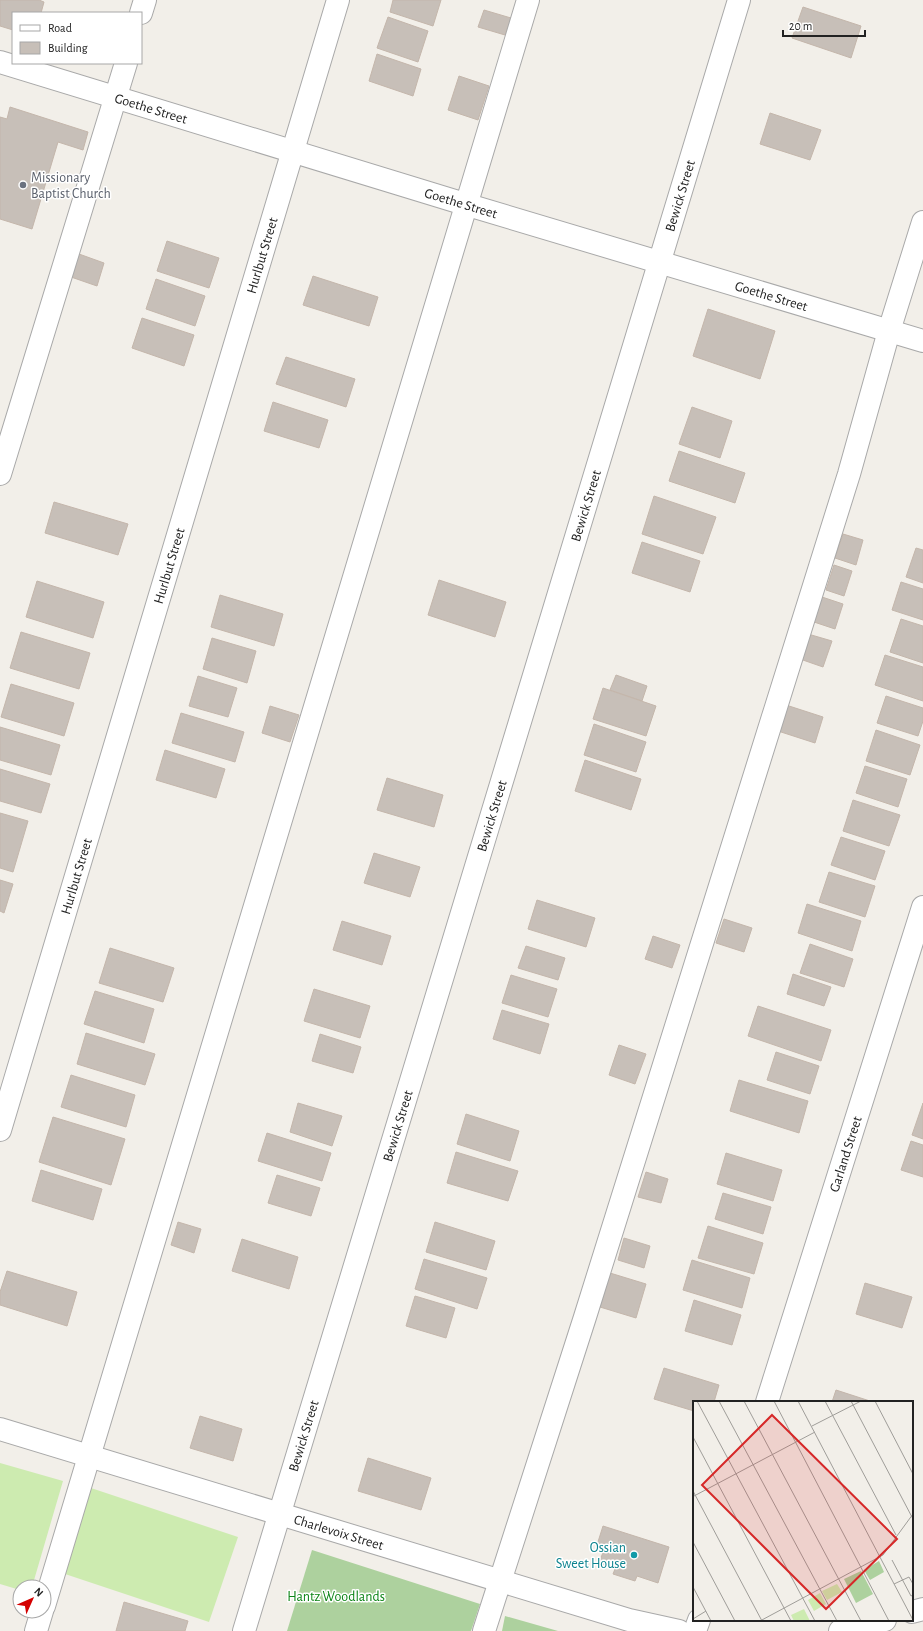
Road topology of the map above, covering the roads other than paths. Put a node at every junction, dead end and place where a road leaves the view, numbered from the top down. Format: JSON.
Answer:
{"nodes":[{"id":1,"x":145,"y":0,"type":"edge"},
{"id":2,"x":338,"y":0,"type":"edge"},
{"id":3,"x":528,"y":0,"type":"edge"},
{"id":4,"x":739,"y":0,"type":"edge"},
{"id":5,"x":141,"y":12,"type":"edge"},
{"id":6,"x":0,"y":62,"type":"edge"},
{"id":7,"x":126,"y":64,"type":"edge"},
{"id":8,"x":116,"y":97,"type":"junction"},
{"id":9,"x":292,"y":151,"type":"junction"},
{"id":10,"x":468,"y":205,"type":"junction"},
{"id":11,"x":923,"y":222,"type":"edge"},
{"id":12,"x":659,"y":262,"type":"junction"},
{"id":13,"x":889,"y":331,"type":"junction"},
{"id":14,"x":923,"y":341,"type":"edge"},
{"id":15,"x":0,"y":474,"type":"edge"},
{"id":16,"x":923,"y":907,"type":"edge"},
{"id":17,"x":0,"y":1130,"type":"edge"},
{"id":18,"x":767,"y":1401,"type":"edge"},
{"id":19,"x":0,"y":1429,"type":"edge"},
{"id":20,"x":89,"y":1456,"type":"junction"},
{"id":21,"x":280,"y":1514,"type":"junction"},
{"id":22,"x":52,"y":1579,"type":"edge"},
{"id":23,"x":499,"y":1580,"type":"junction"},
{"id":24,"x":923,"y":1609,"type":"edge"},
{"id":25,"x":913,"y":1612,"type":"edge"},
{"id":26,"x":40,"y":1619,"type":"edge"},
{"id":27,"x":699,"y":1621,"type":"edge"},
{"id":28,"x":881,"y":1621,"type":"edge"},
{"id":29,"x":36,"y":1631,"type":"edge"},
{"id":30,"x":244,"y":1631,"type":"edge"},
{"id":31,"x":484,"y":1631,"type":"edge"},
{"id":32,"x":679,"y":1631,"type":"edge"},
{"id":33,"x":695,"y":1631,"type":"edge"},
{"id":34,"x":840,"y":1631,"type":"edge"}],
"edges":[{"from":1,"to":5,"type":"street"},
{"from":2,"to":9,"type":"street","name":"Hurlbut Street"},
{"from":3,"to":10,"type":"street"},
{"from":4,"to":12,"type":"street","name":"Bewick Street"},
{"from":6,"to":8,"type":"street","name":"Goethe Street"},
{"from":7,"to":8,"type":"street"},
{"from":8,"to":9,"type":"street","name":"Goethe Street"},
{"from":8,"to":15,"type":"street"},
{"from":9,"to":10,"type":"street","name":"Goethe Street"},
{"from":9,"to":17,"type":"street","name":"Hurlbut Street"},
{"from":10,"to":12,"type":"street","name":"Goethe Street"},
{"from":10,"to":20,"type":"street"},
{"from":11,"to":13,"type":"street"},
{"from":12,"to":13,"type":"street","name":"Goethe Street"},
{"from":12,"to":21,"type":"street","name":"Bewick Street"},
{"from":13,"to":14,"type":"street","name":"Goethe Street"},
{"from":13,"to":23,"type":"street"},
{"from":16,"to":18,"type":"street","name":"Garland Street"},
{"from":19,"to":20,"type":"street","name":"Charlevoix Street"},
{"from":20,"to":21,"type":"street","name":"Charlevoix Street"},
{"from":20,"to":22,"type":"street"},
{"from":21,"to":23,"type":"street","name":"Charlevoix Street"},
{"from":21,"to":30,"type":"street","name":"Bewick Street"},
{"from":23,"to":31,"type":"street"},
{"from":23,"to":32,"type":"street","name":"Charlevoix Street"},
{"from":24,"to":25,"type":"street"},
{"from":26,"to":29,"type":"street"},
{"from":27,"to":33,"type":"street"},
{"from":28,"to":34,"type":"street"}]}
